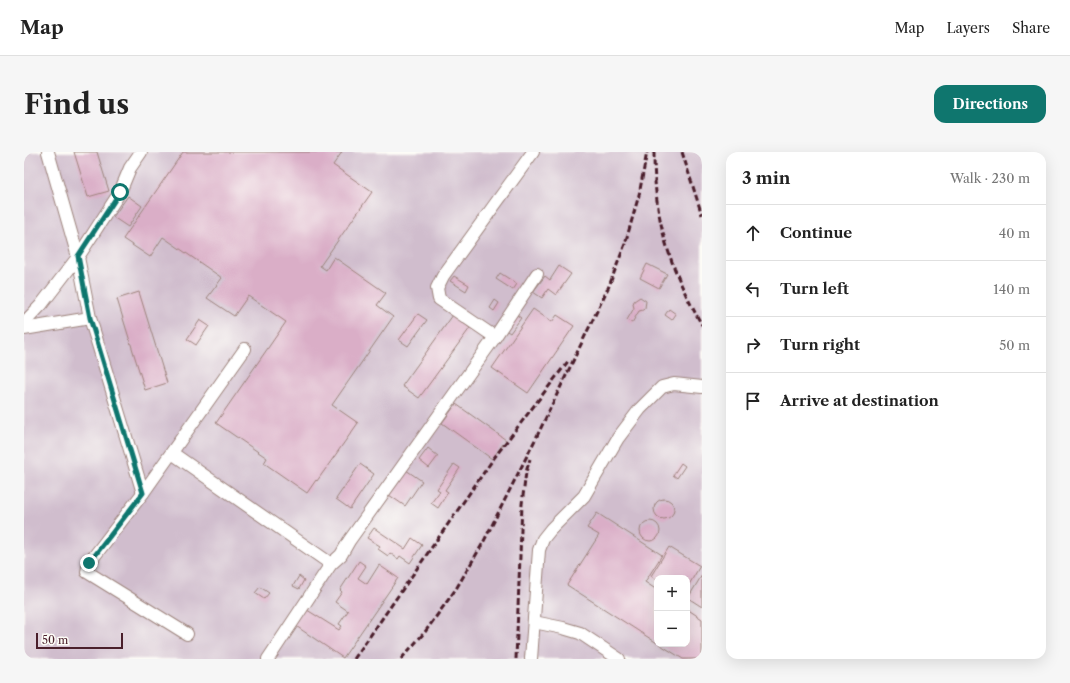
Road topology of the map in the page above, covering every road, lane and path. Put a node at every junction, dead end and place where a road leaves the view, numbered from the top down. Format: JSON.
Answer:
{"nodes":[{"id":1,"x":48,"y":152,"type":"edge"},
{"id":2,"x":141,"y":152,"type":"edge"},
{"id":3,"x":533,"y":152,"type":"edge"},
{"id":4,"x":78,"y":256,"type":"junction"},
{"id":5,"x":537,"y":274,"type":"dead end"},
{"id":6,"x":90,"y":318,"type":"junction"},
{"id":7,"x":24,"y":323,"type":"edge"},
{"id":8,"x":24,"y":329,"type":"edge"},
{"id":9,"x":495,"y":337,"type":"junction"},
{"id":10,"x":245,"y":349,"type":"dead end"},
{"id":11,"x":702,"y":387,"type":"edge"},
{"id":12,"x":172,"y":453,"type":"junction"},
{"id":13,"x":143,"y":493,"type":"junction"},
{"id":14,"x":331,"y":564,"type":"junction"},
{"id":15,"x":534,"y":622,"type":"junction"},
{"id":16,"x":187,"y":634,"type":"dead end"},
{"id":17,"x":268,"y":659,"type":"edge"},
{"id":18,"x":531,"y":659,"type":"edge"},
{"id":19,"x":619,"y":659,"type":"edge"}],
"edges":[{"from":1,"to":4,"type":"lane"},
{"from":2,"to":4,"type":"lane"},
{"from":3,"to":9,"type":"lane"},
{"from":4,"to":6,"type":"lane"},
{"from":4,"to":7,"type":"lane"},
{"from":5,"to":9,"type":"lane"},
{"from":6,"to":8,"type":"lane"},
{"from":6,"to":13,"type":"lane"},
{"from":9,"to":14,"type":"lane"},
{"from":10,"to":12,"type":"lane"},
{"from":11,"to":15,"type":"lane"},
{"from":12,"to":13,"type":"lane"},
{"from":12,"to":14,"type":"lane"},
{"from":13,"to":16,"type":"lane"},
{"from":14,"to":17,"type":"lane"},
{"from":15,"to":18,"type":"lane"},
{"from":15,"to":19,"type":"lane"}]}
